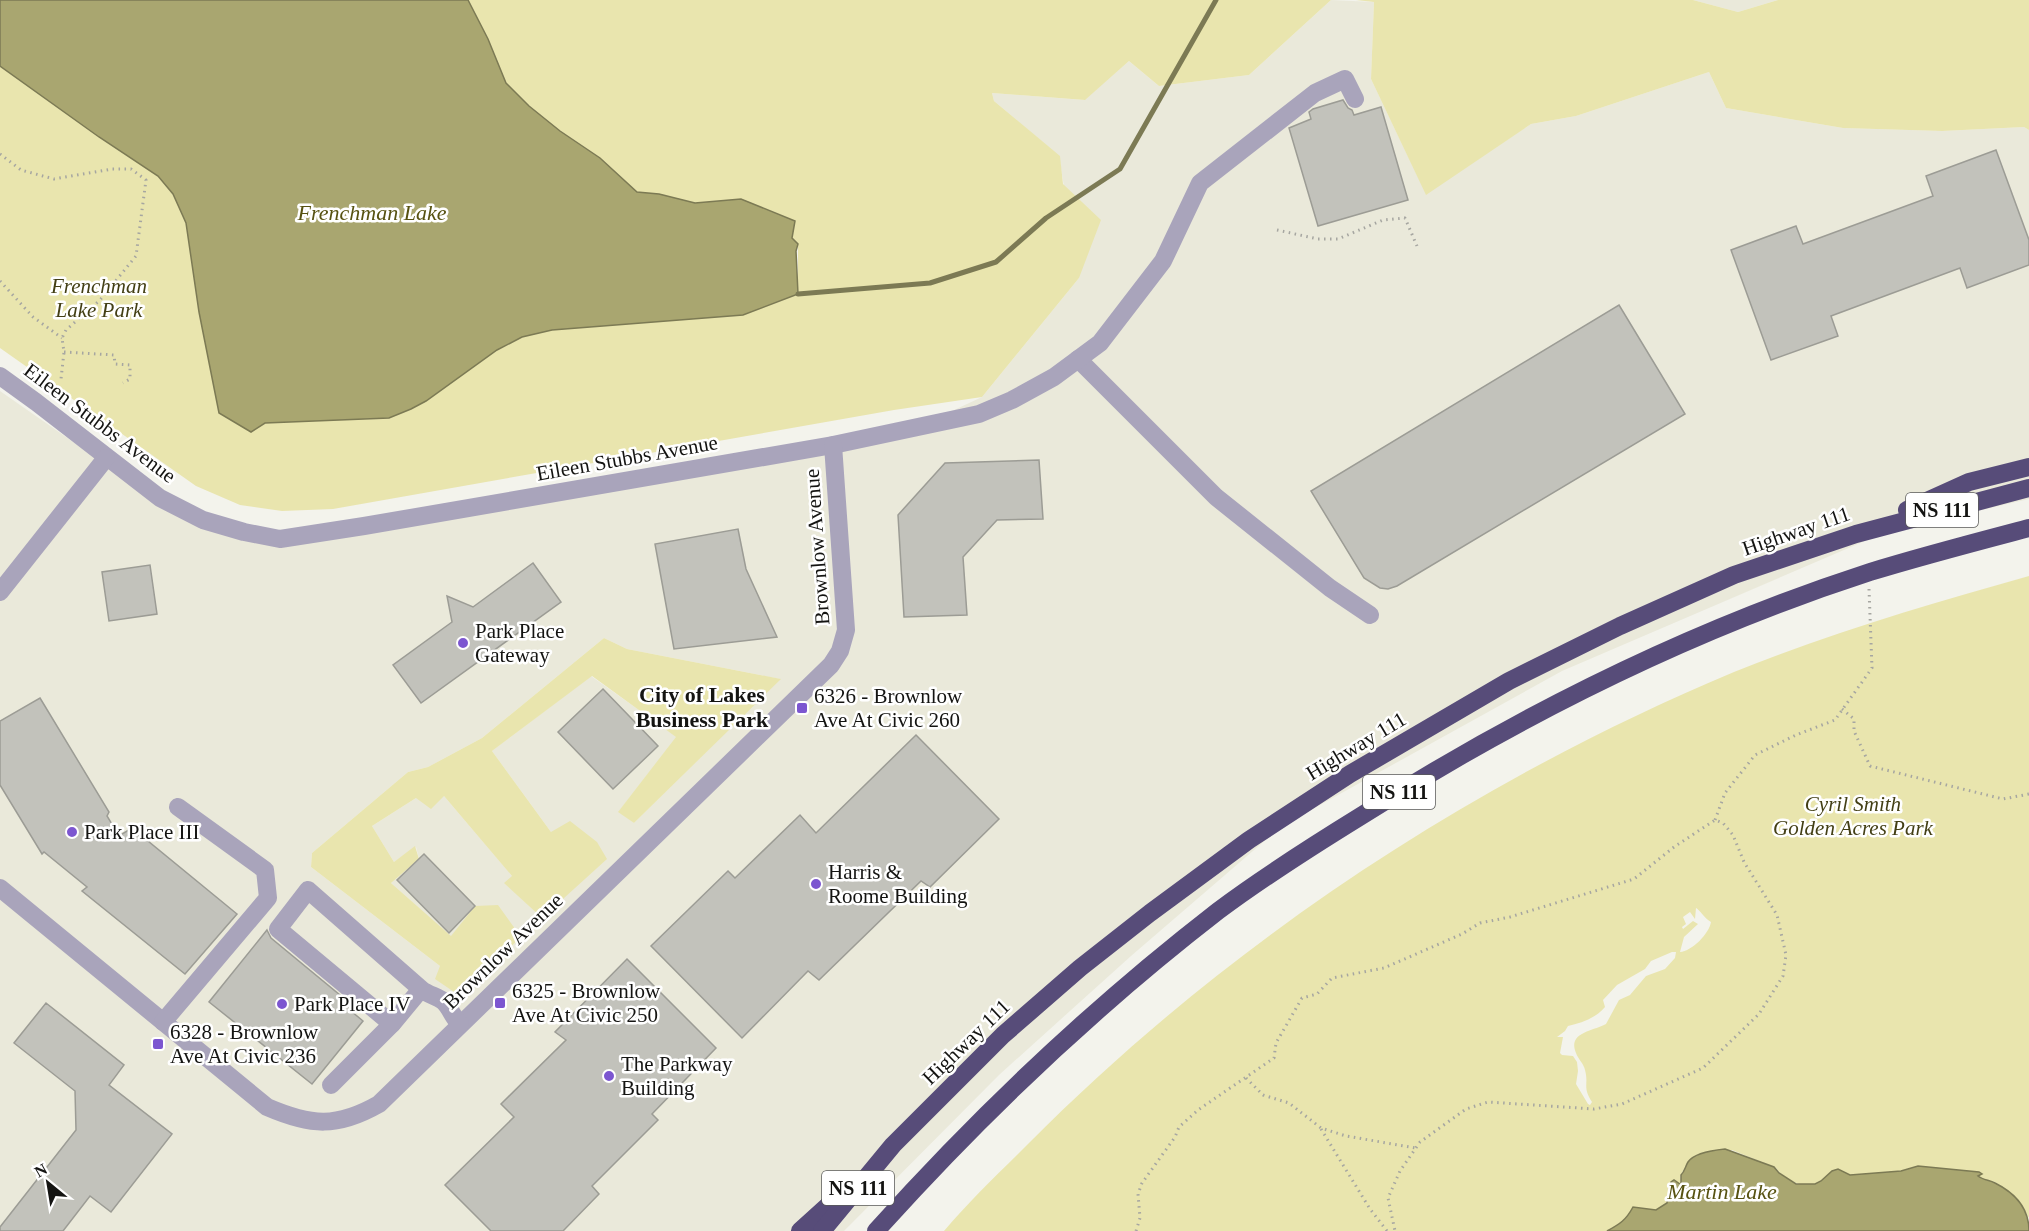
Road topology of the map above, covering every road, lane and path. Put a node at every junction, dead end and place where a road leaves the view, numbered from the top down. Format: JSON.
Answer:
{"nodes":[{"id":1,"x":1355,"y":99,"type":"dead end"},
{"id":2,"x":0,"y":154,"type":"edge"},
{"id":3,"x":1277,"y":230,"type":"dead end"},
{"id":4,"x":1417,"y":246,"type":"dead end"},
{"id":5,"x":0,"y":281,"type":"edge"},
{"id":6,"x":62,"y":338,"type":"junction"},
{"id":7,"x":64,"y":352,"type":"junction"},
{"id":8,"x":1078,"y":359,"type":"junction"},
{"id":9,"x":0,"y":376,"type":"edge"},
{"id":10,"x":60,"y":379,"type":"dead end"},
{"id":11,"x":123,"y":383,"type":"dead end"},
{"id":12,"x":832,"y":445,"type":"junction"},
{"id":13,"x":106,"y":458,"type":"junction"},
{"id":14,"x":2029,"y":467,"type":"edge"},
{"id":15,"x":2029,"y":488,"type":"edge"},
{"id":16,"x":2029,"y":528,"type":"edge"},
{"id":17,"x":1856,"y":534,"type":"junction"},
{"id":18,"x":1869,"y":573,"type":"junction"},
{"id":19,"x":0,"y":592,"type":"edge"},
{"id":20,"x":1370,"y":615,"type":"dead end"},
{"id":21,"x":1842,"y":709,"type":"junction"},
{"id":22,"x":2029,"y":794,"type":"edge"},
{"id":23,"x":178,"y":807,"type":"dead end"},
{"id":24,"x":1715,"y":820,"type":"junction"},
{"id":25,"x":0,"y":888,"type":"edge"},
{"id":26,"x":425,"y":992,"type":"junction"},
{"id":27,"x":457,"y":1021,"type":"junction"},
{"id":28,"x":163,"y":1022,"type":"junction"},
{"id":29,"x":392,"y":1024,"type":"junction"},
{"id":30,"x":1246,"y":1078,"type":"junction"},
{"id":31,"x":331,"y":1085,"type":"dead end"},
{"id":32,"x":1320,"y":1128,"type":"junction"},
{"id":33,"x":894,"y":1145,"type":"junction"},
{"id":34,"x":1416,"y":1148,"type":"junction"},
{"id":35,"x":800,"y":1231,"type":"edge"},
{"id":36,"x":822,"y":1231,"type":"edge"},
{"id":37,"x":876,"y":1231,"type":"edge"},
{"id":38,"x":1136,"y":1231,"type":"edge"},
{"id":39,"x":1387,"y":1231,"type":"edge"},
{"id":40,"x":1395,"y":1231,"type":"edge"}],
"edges":[{"from":1,"to":8,"type":"street","name":"Eileen Stubbs Avenue"},
{"from":2,"to":6,"type":"path"},
{"from":3,"to":4,"type":"path"},
{"from":5,"to":6,"type":"path"},
{"from":6,"to":7,"type":"path"},
{"from":7,"to":10,"type":"path"},
{"from":7,"to":11,"type":"path"},
{"from":8,"to":12,"type":"street","name":"Eileen Stubbs Avenue"},
{"from":8,"to":20,"type":"street"},
{"from":9,"to":13,"type":"street","name":"Eileen Stubbs Avenue"},
{"from":12,"to":13,"type":"street","name":"Eileen Stubbs Avenue"},
{"from":12,"to":27,"type":"street","name":"Brownlow Avenue"},
{"from":13,"to":19,"type":"street"},
{"from":14,"to":17,"type":"highway"},
{"from":15,"to":17,"type":"highway","name":"Highway 111","number":"NS 111"},
{"from":16,"to":18,"type":"highway","number":"NS 111"},
{"from":17,"to":33,"type":"highway","name":"Highway 111","number":"NS 111"},
{"from":18,"to":21,"type":"path"},
{"from":18,"to":37,"type":"highway","number":"NS 111"},
{"from":21,"to":22,"type":"path"},
{"from":21,"to":24,"type":"path"},
{"from":23,"to":28,"type":"street"},
{"from":24,"to":30,"type":"path"},
{"from":24,"to":34,"type":"path"},
{"from":25,"to":28,"type":"street","name":"Brownlow Avenue"},
{"from":26,"to":27,"type":"street"},
{"from":26,"to":29,"type":"street"},
{"from":26,"to":29,"type":"street"},
{"from":27,"to":28,"type":"street","name":"Brownlow Avenue"},
{"from":29,"to":31,"type":"street"},
{"from":30,"to":32,"type":"path"},
{"from":30,"to":38,"type":"path"},
{"from":32,"to":34,"type":"path"},
{"from":32,"to":39,"type":"path"},
{"from":33,"to":35,"type":"highway"},
{"from":33,"to":36,"type":"highway","name":"Highway 111","number":"NS 111"},
{"from":34,"to":40,"type":"path"}]}
